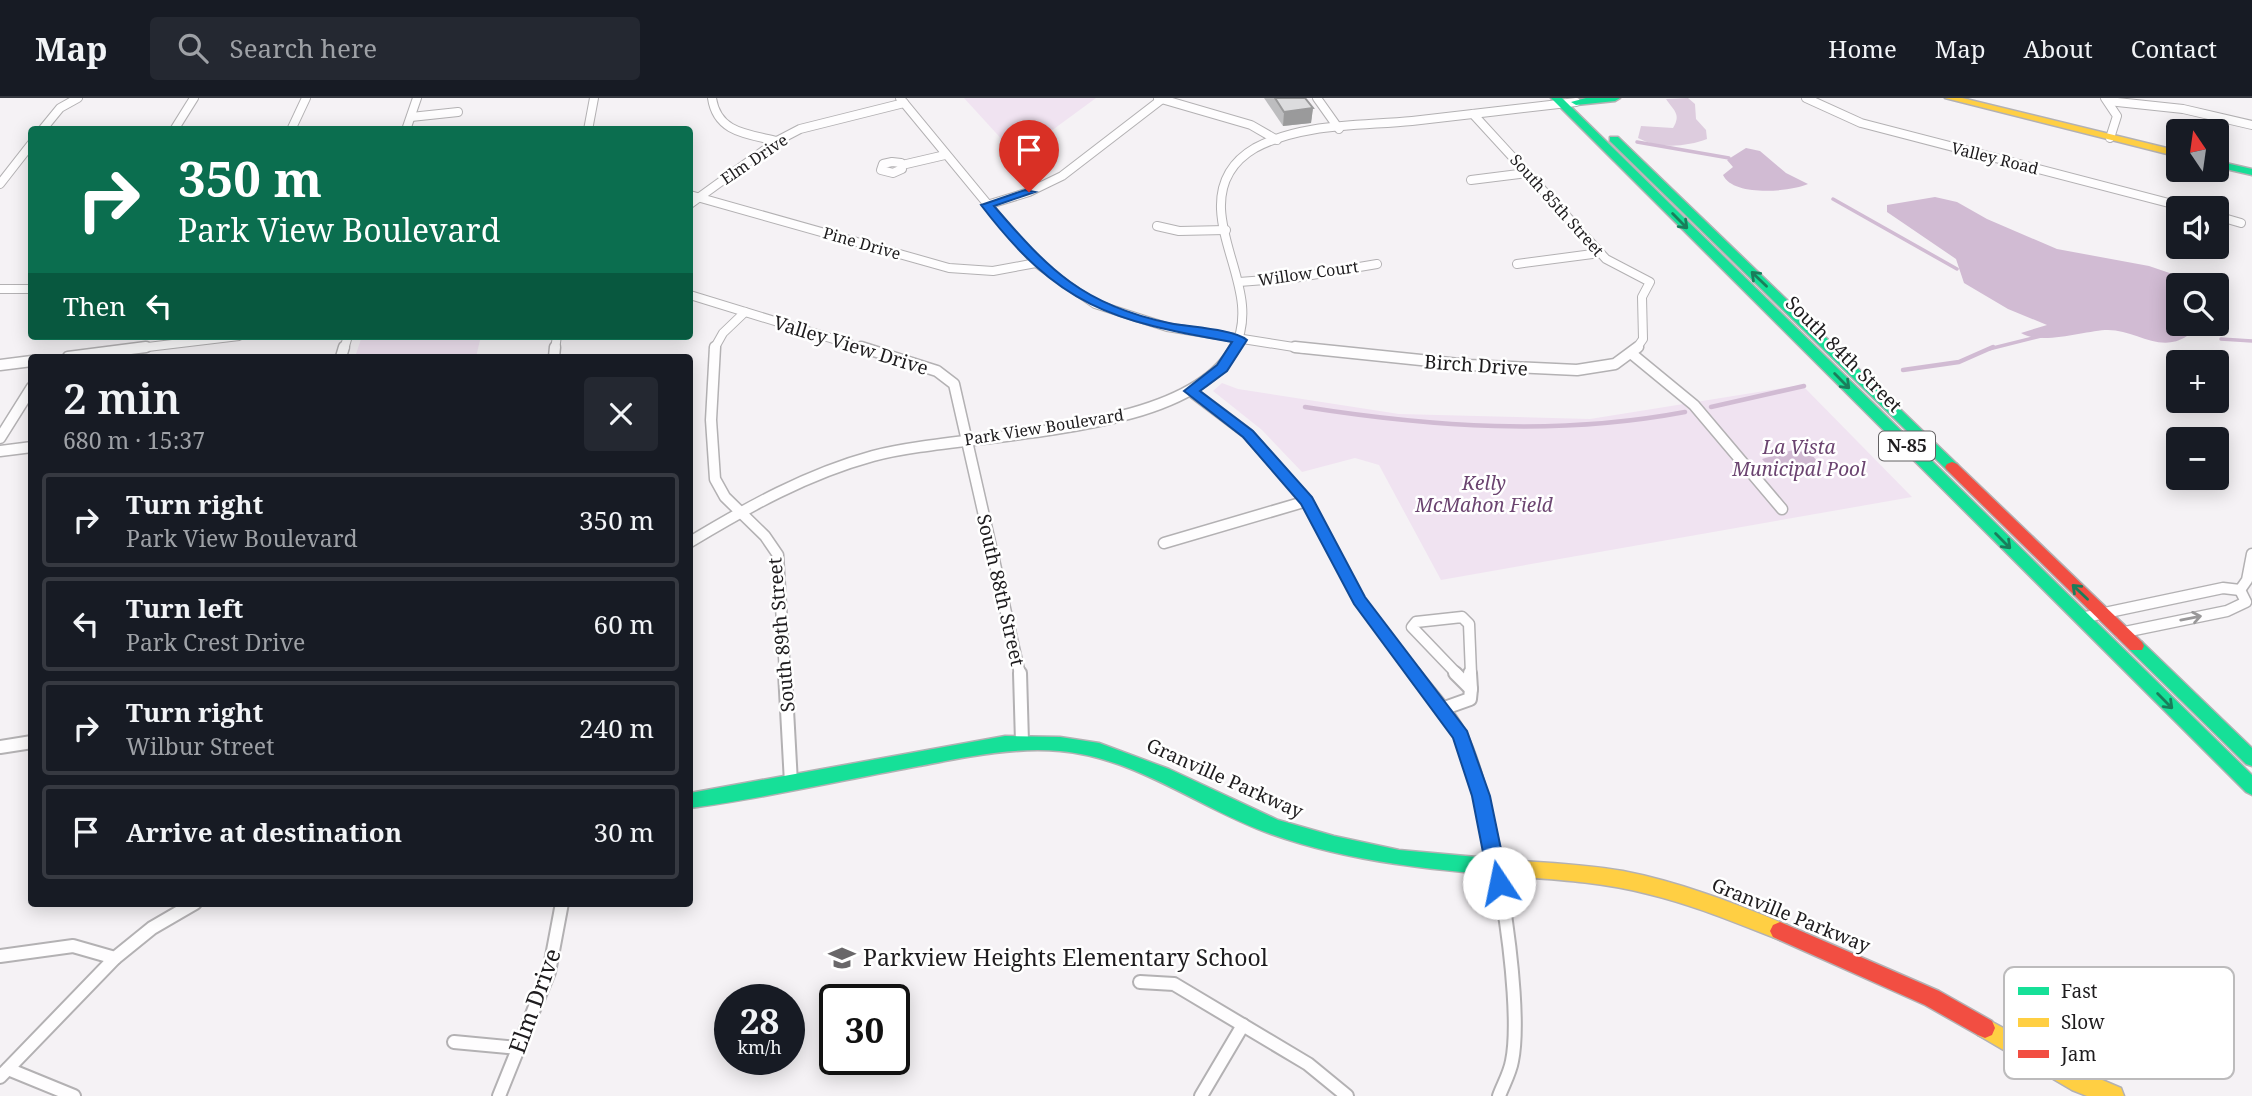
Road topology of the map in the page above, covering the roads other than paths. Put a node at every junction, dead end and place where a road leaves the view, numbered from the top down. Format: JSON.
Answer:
{"nodes":[{"id":1,"x":78,"y":98,"type":"edge"},
{"id":2,"x":194,"y":98,"type":"edge"},
{"id":3,"x":306,"y":98,"type":"edge"},
{"id":4,"x":418,"y":98,"type":"edge"},
{"id":5,"x":594,"y":98,"type":"edge"},
{"id":6,"x":712,"y":98,"type":"edge"},
{"id":7,"x":1317,"y":98,"type":"edge"},
{"id":8,"x":1513,"y":98,"type":"edge"},
{"id":9,"x":1615,"y":98,"type":"edge"},
{"id":10,"x":1805,"y":98,"type":"edge"},
{"id":11,"x":1950,"y":98,"type":"edge"},
{"id":12,"x":1160,"y":99,"type":"edge"},
{"id":13,"x":1567,"y":100,"type":"edge"},
{"id":14,"x":2106,"y":100,"type":"edge"},
{"id":15,"x":902,"y":101,"type":"edge"},
{"id":16,"x":1523,"y":108,"type":"junction"},
{"id":17,"x":458,"y":112,"type":"dead end"},
{"id":18,"x":1473,"y":114,"type":"junction"},
{"id":19,"x":411,"y":117,"type":"junction"},
{"id":20,"x":2252,"y":125,"type":"edge"},
{"id":21,"x":45,"y":126,"type":"edge"},
{"id":22,"x":176,"y":126,"type":"edge"},
{"id":23,"x":293,"y":126,"type":"edge"},
{"id":24,"x":408,"y":126,"type":"edge"},
{"id":25,"x":590,"y":126,"type":"edge"},
{"id":26,"x":1339,"y":129,"type":"junction"},
{"id":27,"x":2110,"y":138,"type":"junction"},
{"id":28,"x":1278,"y":140,"type":"junction"},
{"id":29,"x":777,"y":141,"type":"junction"},
{"id":30,"x":28,"y":148,"type":"edge"},
{"id":31,"x":2166,"y":151,"type":"edge"},
{"id":32,"x":945,"y":155,"type":"junction"},
{"id":33,"x":902,"y":165,"type":"dead end"},
{"id":34,"x":2230,"y":167,"type":"edge"},
{"id":35,"x":2252,"y":172,"type":"edge"},
{"id":36,"x":1527,"y":173,"type":"junction"},
{"id":37,"x":1471,"y":180,"type":"dead end"},
{"id":38,"x":0,"y":184,"type":"edge"},
{"id":39,"x":694,"y":196,"type":"edge"},
{"id":40,"x":2166,"y":202,"type":"edge"},
{"id":41,"x":987,"y":205,"type":"junction"},
{"id":42,"x":2229,"y":220,"type":"edge"},
{"id":43,"x":2241,"y":223,"type":"dead end"},
{"id":44,"x":1157,"y":226,"type":"dead end"},
{"id":45,"x":1226,"y":230,"type":"junction"},
{"id":46,"x":1600,"y":253,"type":"junction"},
{"id":47,"x":1036,"y":263,"type":"junction"},
{"id":48,"x":1377,"y":264,"type":"dead end"},
{"id":49,"x":1517,"y":264,"type":"dead end"},
{"id":50,"x":1239,"y":282,"type":"junction"},
{"id":51,"x":0,"y":289,"type":"edge"},
{"id":52,"x":28,"y":289,"type":"edge"},
{"id":53,"x":693,"y":296,"type":"edge"},
{"id":54,"x":745,"y":312,"type":"junction"},
{"id":55,"x":206,"y":340,"type":"edge"},
{"id":56,"x":1240,"y":340,"type":"junction"},
{"id":57,"x":92,"y":354,"type":"edge"},
{"id":58,"x":1632,"y":354,"type":"junction"},
{"id":59,"x":28,"y":362,"type":"edge"},
{"id":60,"x":0,"y":365,"type":"edge"},
{"id":61,"x":1191,"y":391,"type":"junction"},
{"id":62,"x":28,"y":393,"type":"edge"},
{"id":63,"x":0,"y":438,"type":"edge"},
{"id":64,"x":968,"y":439,"type":"junction"},
{"id":65,"x":28,"y":448,"type":"edge"},
{"id":66,"x":0,"y":451,"type":"edge"},
{"id":67,"x":1307,"y":501,"type":"junction"},
{"id":68,"x":1782,"y":509,"type":"dead end"},
{"id":69,"x":740,"y":511,"type":"junction"},
{"id":70,"x":693,"y":540,"type":"edge"},
{"id":71,"x":1164,"y":542,"type":"dead end"},
{"id":72,"x":2252,"y":554,"type":"edge"},
{"id":73,"x":2240,"y":590,"type":"junction"},
{"id":74,"x":2103,"y":614,"type":"junction"},
{"id":75,"x":2081,"y":618,"type":"junction"},
{"id":76,"x":2122,"y":632,"type":"junction"},
{"id":77,"x":2100,"y":637,"type":"junction"},
{"id":78,"x":1471,"y":689,"type":"junction"},
{"id":79,"x":1442,"y":709,"type":"junction"},
{"id":80,"x":1023,"y":742,"type":"junction"},
{"id":81,"x":28,"y":743,"type":"edge"},
{"id":82,"x":0,"y":747,"type":"edge"},
{"id":83,"x":2252,"y":758,"type":"edge"},
{"id":84,"x":791,"y":783,"type":"junction"},
{"id":85,"x":2252,"y":787,"type":"edge"},
{"id":86,"x":693,"y":800,"type":"edge"},
{"id":87,"x":1496,"y":865,"type":"junction"},
{"id":88,"x":188,"y":907,"type":"edge"},
{"id":89,"x":561,"y":907,"type":"edge"},
{"id":90,"x":0,"y":956,"type":"edge"},
{"id":91,"x":115,"y":957,"type":"junction"},
{"id":92,"x":1140,"y":982,"type":"dead end"},
{"id":93,"x":1244,"y":1025,"type":"junction"},
{"id":94,"x":2004,"y":1039,"type":"edge"},
{"id":95,"x":454,"y":1042,"type":"dead end"},
{"id":96,"x":519,"y":1048,"type":"junction"},
{"id":97,"x":4,"y":1073,"type":"edge"},
{"id":98,"x":2075,"y":1079,"type":"edge"},
{"id":99,"x":2080,"y":1082,"type":"junction"},
{"id":100,"x":74,"y":1096,"type":"edge"},
{"id":101,"x":499,"y":1096,"type":"edge"},
{"id":102,"x":1201,"y":1096,"type":"edge"},
{"id":103,"x":1348,"y":1096,"type":"edge"},
{"id":104,"x":1499,"y":1096,"type":"edge"},
{"id":105,"x":2090,"y":1096,"type":"edge"},
{"id":106,"x":2113,"y":1096,"type":"edge"}],
"edges":[{"from":1,"to":21,"type":"street"},
{"from":2,"to":22,"type":"street"},
{"from":3,"to":23,"type":"street"},
{"from":4,"to":19,"type":"street"},
{"from":5,"to":25,"type":"street"},
{"from":6,"to":29,"type":"street"},
{"from":7,"to":26,"type":"street"},
{"from":8,"to":16,"type":"street"},
{"from":9,"to":13,"type":"main road"},
{"from":10,"to":40,"type":"street","name":"Valley Road"},
{"from":11,"to":27,"type":"main road"},
{"from":12,"to":28,"type":"street"},
{"from":12,"to":41,"type":"street"},
{"from":13,"to":16,"type":"street"},
{"from":74,"to":13,"type":"main road","name":"South 84th Street","number":"N-85","one_way":true},
{"from":13,"to":75,"type":"main road","name":"South 84th Street","number":"N-85","one_way":true},
{"from":14,"to":20,"type":"street"},
{"from":14,"to":27,"type":"street"},
{"from":15,"to":29,"type":"street","name":"Elm Drive"},
{"from":15,"to":32,"type":"street","name":"Birch Drive"},
{"from":16,"to":18,"type":"street"},
{"from":17,"to":19,"type":"street"},
{"from":18,"to":26,"type":"street"},
{"from":18,"to":36,"type":"street","name":"South 85th Street"},
{"from":19,"to":24,"type":"street"},
{"from":26,"to":28,"type":"street"},
{"from":27,"to":31,"type":"main road"},
{"from":28,"to":45,"type":"street"},
{"from":29,"to":39,"type":"street","name":"Elm Drive"},
{"from":30,"to":38,"type":"street"},
{"from":32,"to":33,"type":"street"},
{"from":32,"to":41,"type":"street","name":"Birch Drive"},
{"from":34,"to":35,"type":"main road"},
{"from":36,"to":37,"type":"street"},
{"from":36,"to":46,"type":"street","name":"South 85th Street"},
{"from":39,"to":47,"type":"street","name":"Pine Drive"},
{"from":41,"to":47,"type":"street","name":"Birch Drive"},
{"from":42,"to":43,"type":"street"},
{"from":44,"to":45,"type":"street"},
{"from":45,"to":50,"type":"street"},
{"from":46,"to":49,"type":"street"},
{"from":46,"to":58,"type":"street","name":"South 85th Street"},
{"from":47,"to":56,"type":"street","name":"Birch Drive"},
{"from":48,"to":50,"type":"street","name":"Willow Court"},
{"from":50,"to":56,"type":"street"},
{"from":51,"to":52,"type":"street"},
{"from":53,"to":54,"type":"street","name":"Valley View Drive"},
{"from":54,"to":64,"type":"street","name":"Valley View Drive"},
{"from":54,"to":69,"type":"street","name":"South 89th Street"},
{"from":55,"to":57,"type":"street"},
{"from":56,"to":58,"type":"street","name":"Birch Drive"},
{"from":56,"to":61,"type":"street","name":"Park View Boulevard"},
{"from":58,"to":68,"type":"street"},
{"from":59,"to":60,"type":"street"},
{"from":61,"to":64,"type":"street","name":"Park View Boulevard"},
{"from":61,"to":67,"type":"street"},
{"from":62,"to":63,"type":"street"},
{"from":64,"to":69,"type":"street","name":"Park View Boulevard"},
{"from":64,"to":80,"type":"street","name":"South 88th Street"},
{"from":65,"to":66,"type":"street"},
{"from":67,"to":71,"type":"street"},
{"from":67,"to":79,"type":"street"},
{"from":69,"to":70,"type":"street","name":"Park View Boulevard"},
{"from":69,"to":84,"type":"street","name":"South 89th Street"},
{"from":72,"to":73,"type":"street"},
{"from":73,"to":74,"type":"street"},
{"from":76,"to":73,"type":"street","one_way":true},
{"from":74,"to":75,"type":"street"},
{"from":74,"to":76,"type":"main road","name":"South 84th Street","number":"N-85"},
{"from":75,"to":77,"type":"main road","name":"South 84th Street","number":"N-85"},
{"from":76,"to":77,"type":"street"},
{"from":76,"to":83,"type":"main road","name":"South 84th Street","number":"N-85"},
{"from":77,"to":85,"type":"main road","name":"South 84th Street","number":"N-85","one_way":true},
{"from":78,"to":78,"type":"street"},
{"from":78,"to":79,"type":"street"},
{"from":79,"to":87,"type":"street"},
{"from":80,"to":84,"type":"main road","name":"Granville Parkway"},
{"from":80,"to":87,"type":"main road","name":"Granville Parkway"},
{"from":81,"to":82,"type":"street"},
{"from":84,"to":86,"type":"main road","name":"Granville Parkway"},
{"from":87,"to":94,"type":"main road","name":"Granville Parkway"},
{"from":87,"to":104,"type":"street"},
{"from":88,"to":91,"type":"street"},
{"from":89,"to":96,"type":"street","name":"Elm Drive"},
{"from":90,"to":91,"type":"street"},
{"from":91,"to":97,"type":"street"},
{"from":92,"to":93,"type":"street"},
{"from":93,"to":102,"type":"street"},
{"from":93,"to":103,"type":"street"},
{"from":95,"to":96,"type":"street"},
{"from":96,"to":101,"type":"street","name":"Elm Drive"},
{"from":97,"to":100,"type":"street"},
{"from":98,"to":99,"type":"main road","name":"Granville Parkway"},
{"from":99,"to":105,"type":"street","name":"Granville Parkway"},
{"from":99,"to":106,"type":"main road","name":"Granville Parkway"}]}
